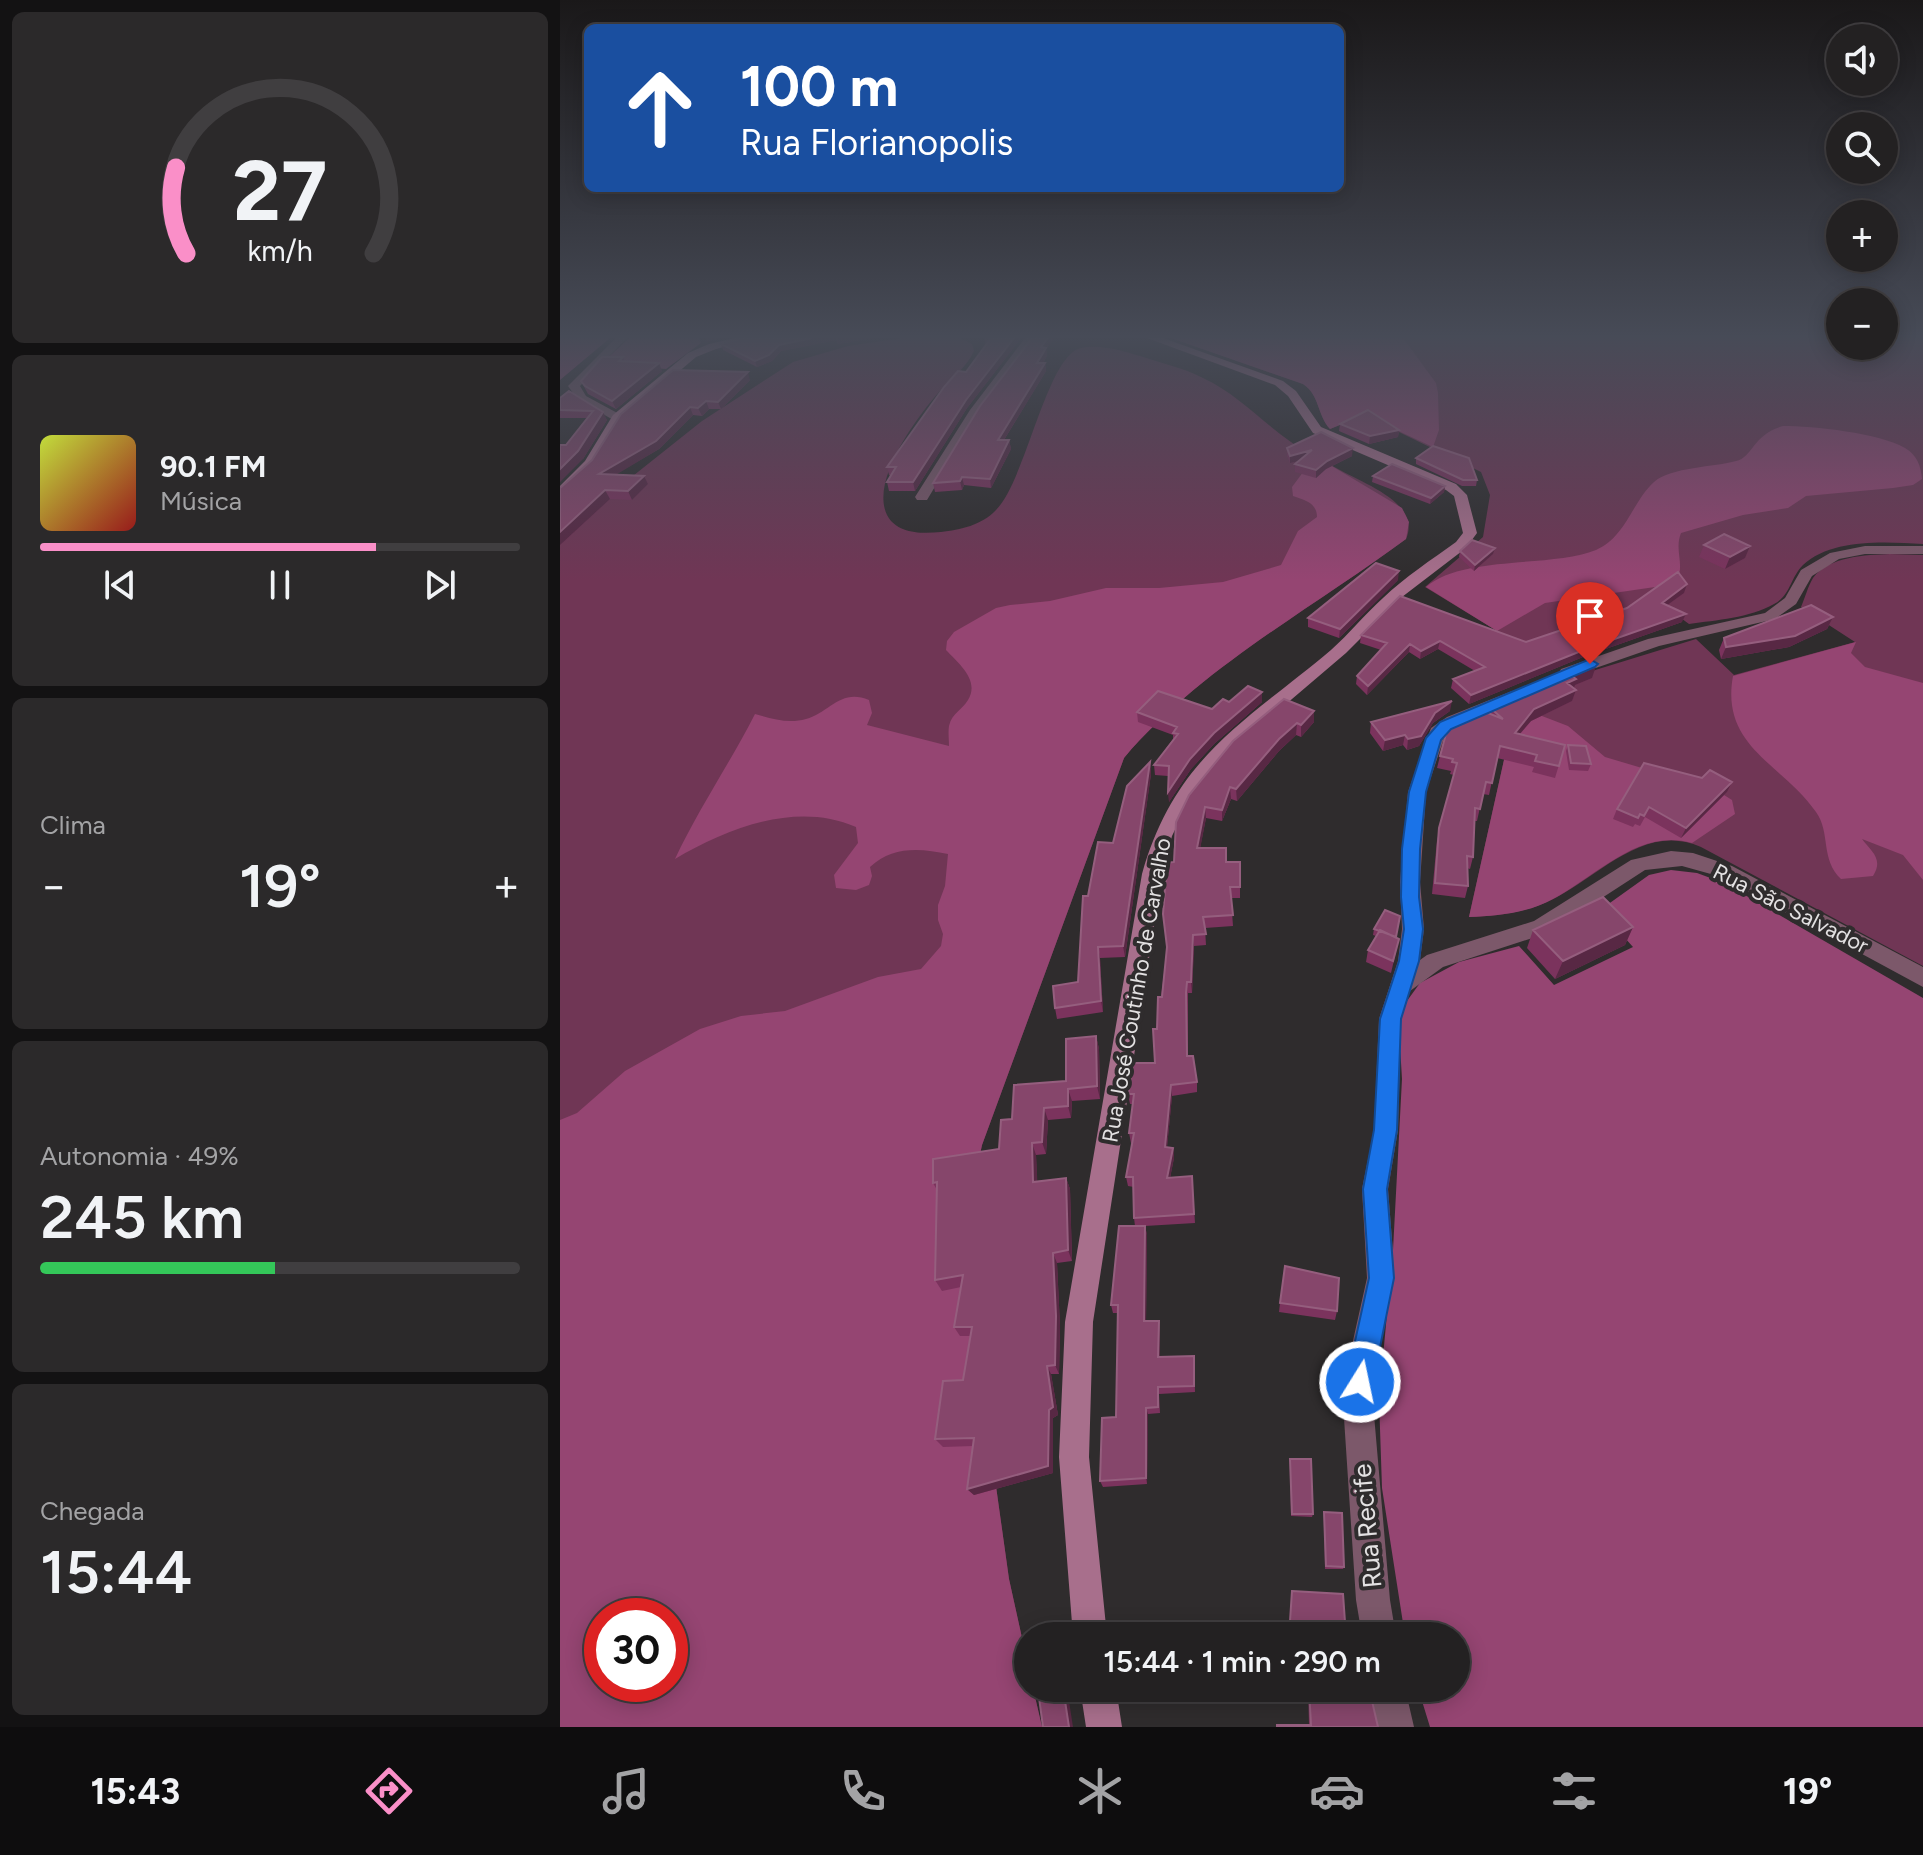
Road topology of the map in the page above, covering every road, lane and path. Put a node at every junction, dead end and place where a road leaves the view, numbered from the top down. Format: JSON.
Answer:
{"nodes":[{"id":1,"x":617,"y":418,"type":"edge"},
{"id":2,"x":970,"y":419,"type":"edge"},
{"id":3,"x":1306,"y":419,"type":"edge"},
{"id":4,"x":560,"y":493,"type":"edge"},
{"id":5,"x":922,"y":497,"type":"dead end"},
{"id":6,"x":1923,"y":550,"type":"edge"},
{"id":7,"x":1550,"y":680,"type":"edge"},
{"id":8,"x":1522,"y":692,"type":"edge"},
{"id":9,"x":1923,"y":978,"type":"edge"},
{"id":10,"x":1400,"y":988,"type":"junction"},
{"id":11,"x":1088,"y":1622,"type":"edge"},
{"id":12,"x":1377,"y":1622,"type":"edge"},
{"id":13,"x":1100,"y":1702,"type":"edge"},
{"id":14,"x":1390,"y":1702,"type":"edge"},
{"id":15,"x":1104,"y":1727,"type":"edge"},
{"id":16,"x":1396,"y":1727,"type":"edge"}],
"edges":[{"from":1,"to":4,"type":"street"},
{"from":2,"to":5,"type":"street"},
{"from":3,"to":11,"type":"street","name":"Rua José Coutinho de Carvalho"},
{"from":6,"to":7,"type":"street"},
{"from":8,"to":10,"type":"street","name":"Rua Recife"},
{"from":9,"to":10,"type":"street","name":"Rua São Salvador"},
{"from":10,"to":12,"type":"street","name":"Rua Recife"},
{"from":13,"to":15,"type":"street"},
{"from":14,"to":16,"type":"street"}]}
